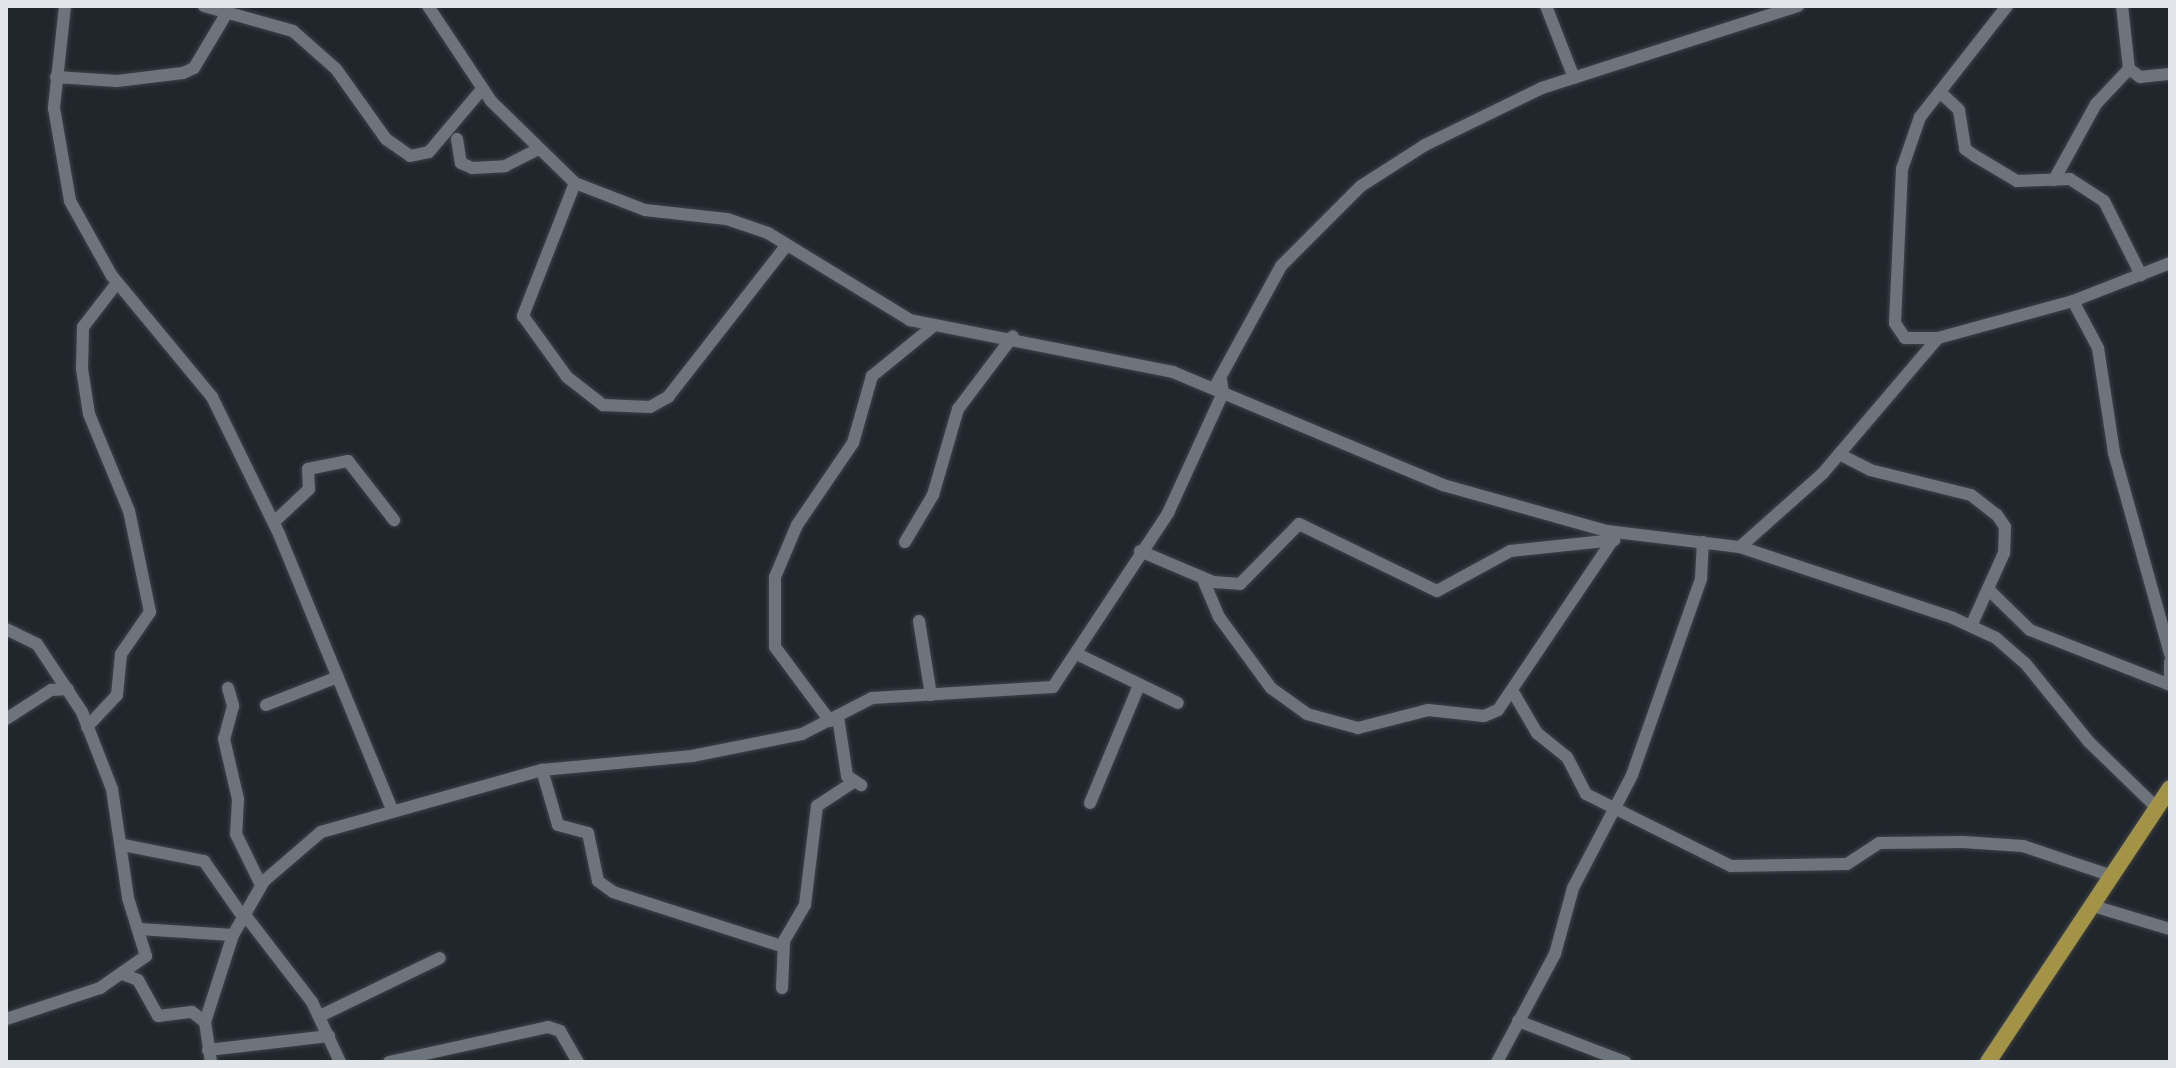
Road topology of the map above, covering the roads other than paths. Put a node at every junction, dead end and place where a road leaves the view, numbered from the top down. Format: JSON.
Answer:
{"nodes":[{"id":1,"x":65,"y":6,"type":"edge"},
{"id":2,"x":204,"y":6,"type":"edge"},
{"id":3,"x":428,"y":6,"type":"edge"},
{"id":4,"x":1546,"y":6,"type":"edge"},
{"id":5,"x":1798,"y":6,"type":"edge"},
{"id":6,"x":2007,"y":6,"type":"edge"},
{"id":7,"x":2122,"y":6,"type":"edge"},
{"id":8,"x":225,"y":16,"type":"junction"},
{"id":9,"x":2129,"y":69,"type":"junction"},
{"id":10,"x":2170,"y":74,"type":"edge"},
{"id":11,"x":56,"y":77,"type":"junction"},
{"id":12,"x":1574,"y":78,"type":"junction"},
{"id":13,"x":482,"y":89,"type":"junction"},
{"id":14,"x":1942,"y":94,"type":"junction"},
{"id":15,"x":457,"y":139,"type":"dead end"},
{"id":16,"x":536,"y":150,"type":"junction"},
{"id":17,"x":2054,"y":180,"type":"junction"},
{"id":18,"x":575,"y":183,"type":"junction"},
{"id":19,"x":786,"y":246,"type":"junction"},
{"id":20,"x":2170,"y":263,"type":"edge"},
{"id":21,"x":2141,"y":275,"type":"junction"},
{"id":22,"x":117,"y":283,"type":"junction"},
{"id":23,"x":2073,"y":301,"type":"junction"},
{"id":24,"x":932,"y":327,"type":"junction"},
{"id":25,"x":1013,"y":336,"type":"junction"},
{"id":26,"x":1938,"y":338,"type":"junction"},
{"id":27,"x":1218,"y":387,"type":"junction"},
{"id":28,"x":1839,"y":454,"type":"junction"},
{"id":29,"x":394,"y":520,"type":"dead end"},
{"id":30,"x":274,"y":522,"type":"junction"},
{"id":31,"x":1631,"y":533,"type":"junction"},
{"id":32,"x":1612,"y":541,"type":"junction"},
{"id":33,"x":905,"y":542,"type":"dead end"},
{"id":34,"x":1703,"y":542,"type":"junction"},
{"id":35,"x":1740,"y":547,"type":"junction"},
{"id":36,"x":1140,"y":551,"type":"junction"},
{"id":37,"x":1202,"y":577,"type":"junction"},
{"id":38,"x":1991,"y":592,"type":"junction"},
{"id":39,"x":919,"y":621,"type":"dead end"},
{"id":40,"x":1971,"y":626,"type":"junction"},
{"id":41,"x":6,"y":629,"type":"edge"},
{"id":42,"x":1077,"y":654,"type":"junction"},
{"id":43,"x":2170,"y":654,"type":"edge"},
{"id":44,"x":2170,"y":662,"type":"edge"},
{"id":45,"x":338,"y":677,"type":"junction"},
{"id":46,"x":2170,"y":678,"type":"edge"},
{"id":47,"x":1139,"y":685,"type":"junction"},
{"id":48,"x":2170,"y":685,"type":"edge"},
{"id":49,"x":228,"y":688,"type":"dead end"},
{"id":50,"x":68,"y":689,"type":"junction"},
{"id":51,"x":1513,"y":692,"type":"junction"},
{"id":52,"x":931,"y":695,"type":"junction"},
{"id":53,"x":1178,"y":703,"type":"dead end"},
{"id":54,"x":266,"y":705,"type":"dead end"},
{"id":55,"x":6,"y":719,"type":"edge"},
{"id":56,"x":834,"y":719,"type":"junction"},
{"id":57,"x":87,"y":727,"type":"junction"},
{"id":58,"x":542,"y":770,"type":"junction"},
{"id":59,"x":2170,"y":788,"type":"edge"},
{"id":60,"x":383,"y":800,"type":"junction"},
{"id":61,"x":1090,"y":803,"type":"dead end"},
{"id":62,"x":2156,"y":807,"type":"junction"},
{"id":63,"x":1618,"y":811,"type":"junction"},
{"id":64,"x":393,"y":812,"type":"junction"},
{"id":65,"x":371,"y":818,"type":"junction"},
{"id":66,"x":123,"y":845,"type":"junction"},
{"id":67,"x":2109,"y":875,"type":"junction"},
{"id":68,"x":261,"y":885,"type":"junction"},
{"id":69,"x":2090,"y":905,"type":"junction"},
{"id":70,"x":244,"y":916,"type":"junction"},
{"id":71,"x":139,"y":929,"type":"junction"},
{"id":72,"x":2170,"y":929,"type":"edge"},
{"id":73,"x":233,"y":935,"type":"junction"},
{"id":74,"x":784,"y":943,"type":"junction"},
{"id":75,"x":440,"y":958,"type":"dead end"},
{"id":76,"x":125,"y":975,"type":"junction"},
{"id":77,"x":782,"y":988,"type":"dead end"},
{"id":78,"x":320,"y":1016,"type":"junction"},
{"id":79,"x":6,"y":1019,"type":"edge"},
{"id":80,"x":1518,"y":1021,"type":"junction"},
{"id":81,"x":205,"y":1022,"type":"junction"},
{"id":82,"x":329,"y":1036,"type":"junction"},
{"id":83,"x":210,"y":1056,"type":"edge"},
{"id":84,"x":340,"y":1062,"type":"edge"},
{"id":85,"x":389,"y":1062,"type":"edge"},
{"id":86,"x":578,"y":1062,"type":"edge"},
{"id":87,"x":1497,"y":1062,"type":"edge"},
{"id":88,"x":1625,"y":1062,"type":"edge"},
{"id":89,"x":1988,"y":1062,"type":"edge"}],
"edges":[{"from":1,"to":11,"type":"street"},
{"from":2,"to":8,"type":"street"},
{"from":3,"to":13,"type":"street"},
{"from":4,"to":12,"type":"street"},
{"from":5,"to":12,"type":"street"},
{"from":6,"to":14,"type":"street"},
{"from":7,"to":9,"type":"street"},
{"from":8,"to":11,"type":"street"},
{"from":8,"to":13,"type":"street"},
{"from":9,"to":10,"type":"street"},
{"from":9,"to":17,"type":"street"},
{"from":11,"to":22,"type":"street"},
{"from":12,"to":27,"type":"street"},
{"from":13,"to":16,"type":"street"},
{"from":14,"to":17,"type":"street"},
{"from":14,"to":26,"type":"street"},
{"from":15,"to":16,"type":"street"},
{"from":16,"to":18,"type":"street"},
{"from":17,"to":21,"type":"street"},
{"from":18,"to":19,"type":"street"},
{"from":18,"to":19,"type":"street"},
{"from":19,"to":24,"type":"street"},
{"from":20,"to":21,"type":"street"},
{"from":21,"to":23,"type":"street"},
{"from":22,"to":30,"type":"street"},
{"from":22,"to":57,"type":"street"},
{"from":23,"to":26,"type":"street"},
{"from":23,"to":43,"type":"street"},
{"from":24,"to":25,"type":"street"},
{"from":24,"to":56,"type":"street"},
{"from":25,"to":27,"type":"street"},
{"from":25,"to":33,"type":"street"},
{"from":26,"to":28,"type":"street"},
{"from":27,"to":31,"type":"street"},
{"from":27,"to":36,"type":"street"},
{"from":28,"to":35,"type":"street"},
{"from":28,"to":38,"type":"street"},
{"from":29,"to":30,"type":"street"},
{"from":30,"to":45,"type":"street"},
{"from":31,"to":32,"type":"street"},
{"from":31,"to":34,"type":"street"},
{"from":32,"to":37,"type":"street"},
{"from":32,"to":51,"type":"street"},
{"from":34,"to":35,"type":"street"},
{"from":34,"to":63,"type":"street"},
{"from":35,"to":40,"type":"street"},
{"from":36,"to":37,"type":"street"},
{"from":36,"to":42,"type":"street"},
{"from":37,"to":51,"type":"street"},
{"from":38,"to":40,"type":"street"},
{"from":38,"to":48,"type":"street"},
{"from":39,"to":52,"type":"street"},
{"from":40,"to":62,"type":"street"},
{"from":41,"to":50,"type":"street"},
{"from":42,"to":47,"type":"street"},
{"from":42,"to":52,"type":"street"},
{"from":44,"to":46,"type":"street"},
{"from":45,"to":54,"type":"street"},
{"from":45,"to":60,"type":"street"},
{"from":47,"to":53,"type":"street"},
{"from":47,"to":61,"type":"street"},
{"from":49,"to":68,"type":"street"},
{"from":50,"to":55,"type":"street"},
{"from":50,"to":57,"type":"street"},
{"from":51,"to":63,"type":"street"},
{"from":52,"to":56,"type":"street"},
{"from":56,"to":58,"type":"street"},
{"from":56,"to":74,"type":"street"},
{"from":57,"to":66,"type":"street"},
{"from":58,"to":64,"type":"street"},
{"from":58,"to":74,"type":"street"},
{"from":59,"to":62,"type":"main road"},
{"from":60,"to":64,"type":"street"},
{"from":60,"to":65,"type":"street"},
{"from":62,"to":67,"type":"main road"},
{"from":63,"to":67,"type":"street"},
{"from":63,"to":80,"type":"street"},
{"from":64,"to":65,"type":"street"},
{"from":65,"to":68,"type":"street"},
{"from":66,"to":70,"type":"street"},
{"from":66,"to":71,"type":"street"},
{"from":67,"to":69,"type":"main road"},
{"from":68,"to":70,"type":"street"},
{"from":69,"to":72,"type":"street"},
{"from":69,"to":89,"type":"main road"},
{"from":70,"to":73,"type":"street"},
{"from":70,"to":78,"type":"street"},
{"from":71,"to":73,"type":"street"},
{"from":71,"to":76,"type":"street"},
{"from":73,"to":81,"type":"street"},
{"from":74,"to":77,"type":"street"},
{"from":75,"to":78,"type":"street"},
{"from":76,"to":79,"type":"street"},
{"from":76,"to":81,"type":"street"},
{"from":78,"to":82,"type":"street"},
{"from":80,"to":87,"type":"street"},
{"from":80,"to":88,"type":"street"},
{"from":81,"to":83,"type":"street"},
{"from":82,"to":83,"type":"street"},
{"from":82,"to":84,"type":"street"},
{"from":85,"to":86,"type":"street"}]}
